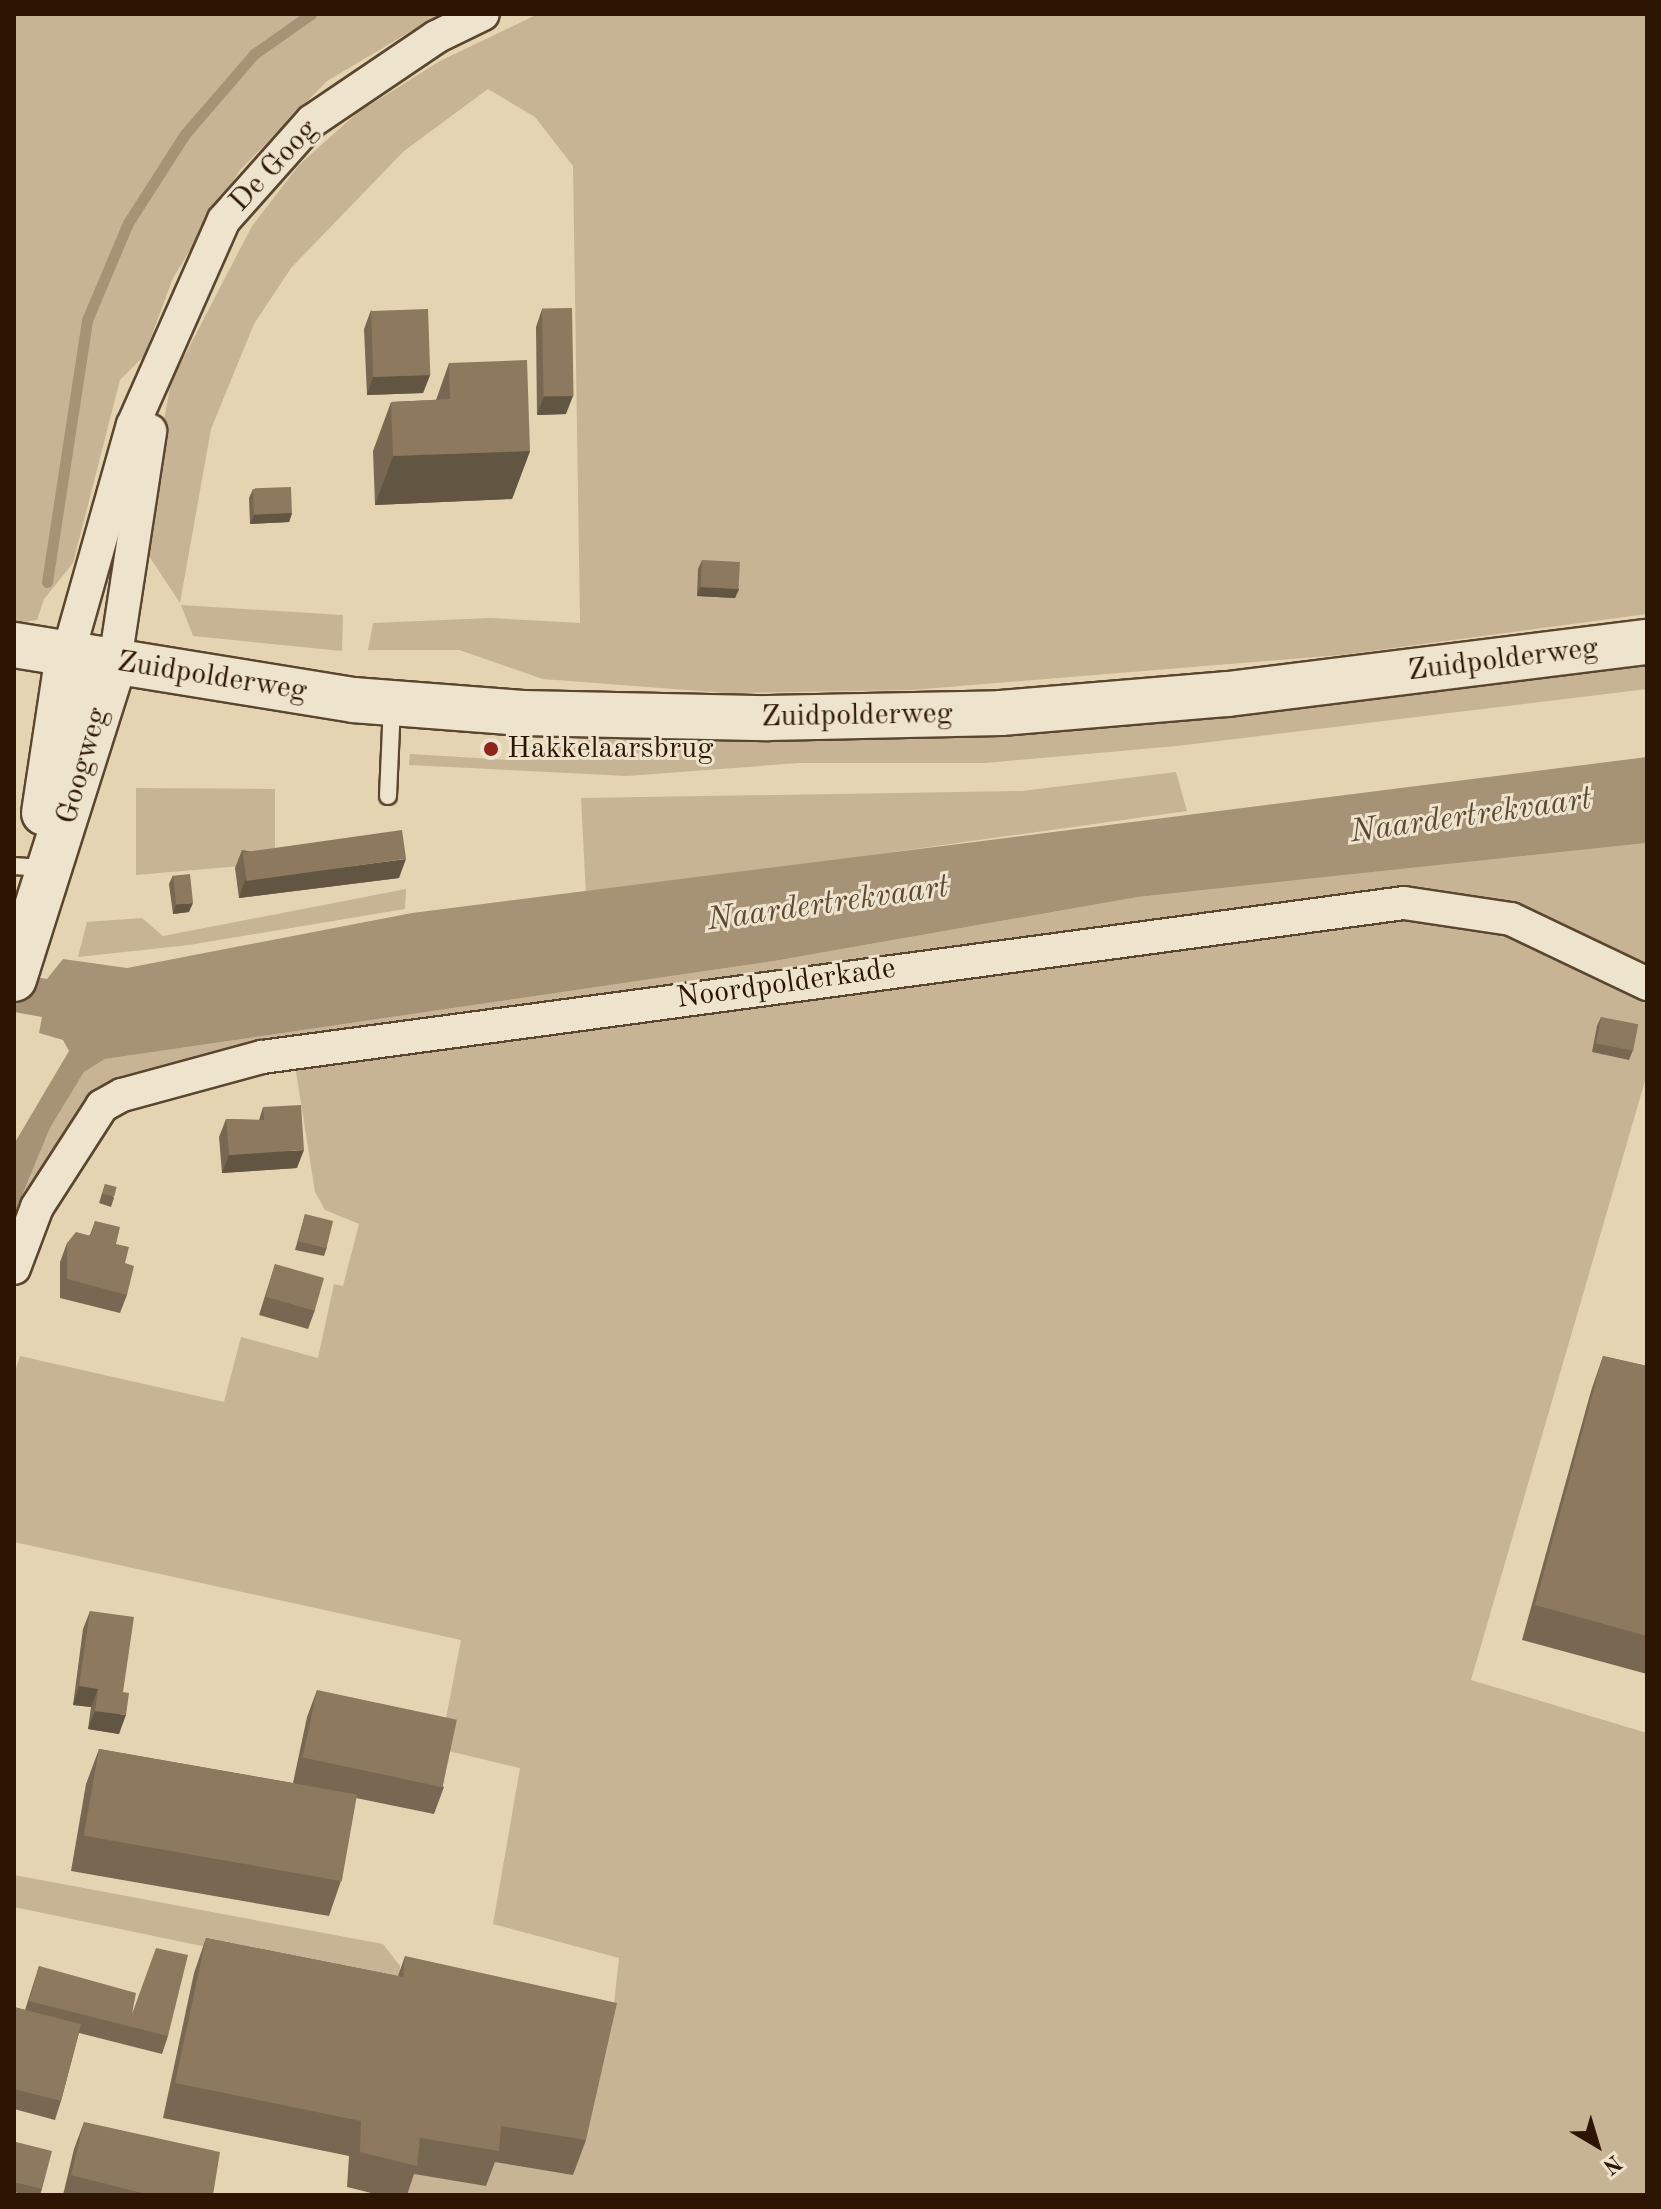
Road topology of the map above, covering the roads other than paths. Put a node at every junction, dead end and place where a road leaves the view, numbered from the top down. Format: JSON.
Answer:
{"nodes":[{"id":1,"x":483,"y":14,"type":"edge"},
{"id":2,"x":151,"y":392,"type":"junction"},
{"id":3,"x":1647,"y":642,"type":"edge"},
{"id":4,"x":14,"y":645,"type":"edge"},
{"id":5,"x":68,"y":654,"type":"junction"},
{"id":6,"x":115,"y":661,"type":"junction"},
{"id":7,"x":392,"y":703,"type":"junction"},
{"id":8,"x":388,"y":796,"type":"dead end"},
{"id":9,"x":30,"y":867,"type":"edge"},
{"id":10,"x":14,"y":979,"type":"edge"},
{"id":11,"x":1647,"y":984,"type":"edge"},
{"id":12,"x":14,"y":1268,"type":"edge"}],
"edges":[{"from":1,"to":2,"type":"street","name":"De Goog"},
{"from":2,"to":5,"type":"street","name":"De Goog"},
{"from":2,"to":6,"type":"street","name":"De Goog"},
{"from":3,"to":7,"type":"main road","name":"Zuidpolderweg"},
{"from":4,"to":5,"type":"main road","name":"Zuidpolderweg"},
{"from":5,"to":6,"type":"main road","name":"Zuidpolderweg"},
{"from":5,"to":9,"type":"main road","name":"Googweg"},
{"from":6,"to":7,"type":"main road","name":"Zuidpolderweg"},
{"from":6,"to":9,"type":"main road","name":"Googweg"},
{"from":7,"to":8,"type":"lane"},
{"from":9,"to":10,"type":"main road","name":"Googweg"},
{"from":11,"to":12,"type":"street","name":"Noordpolderkade"}]}
